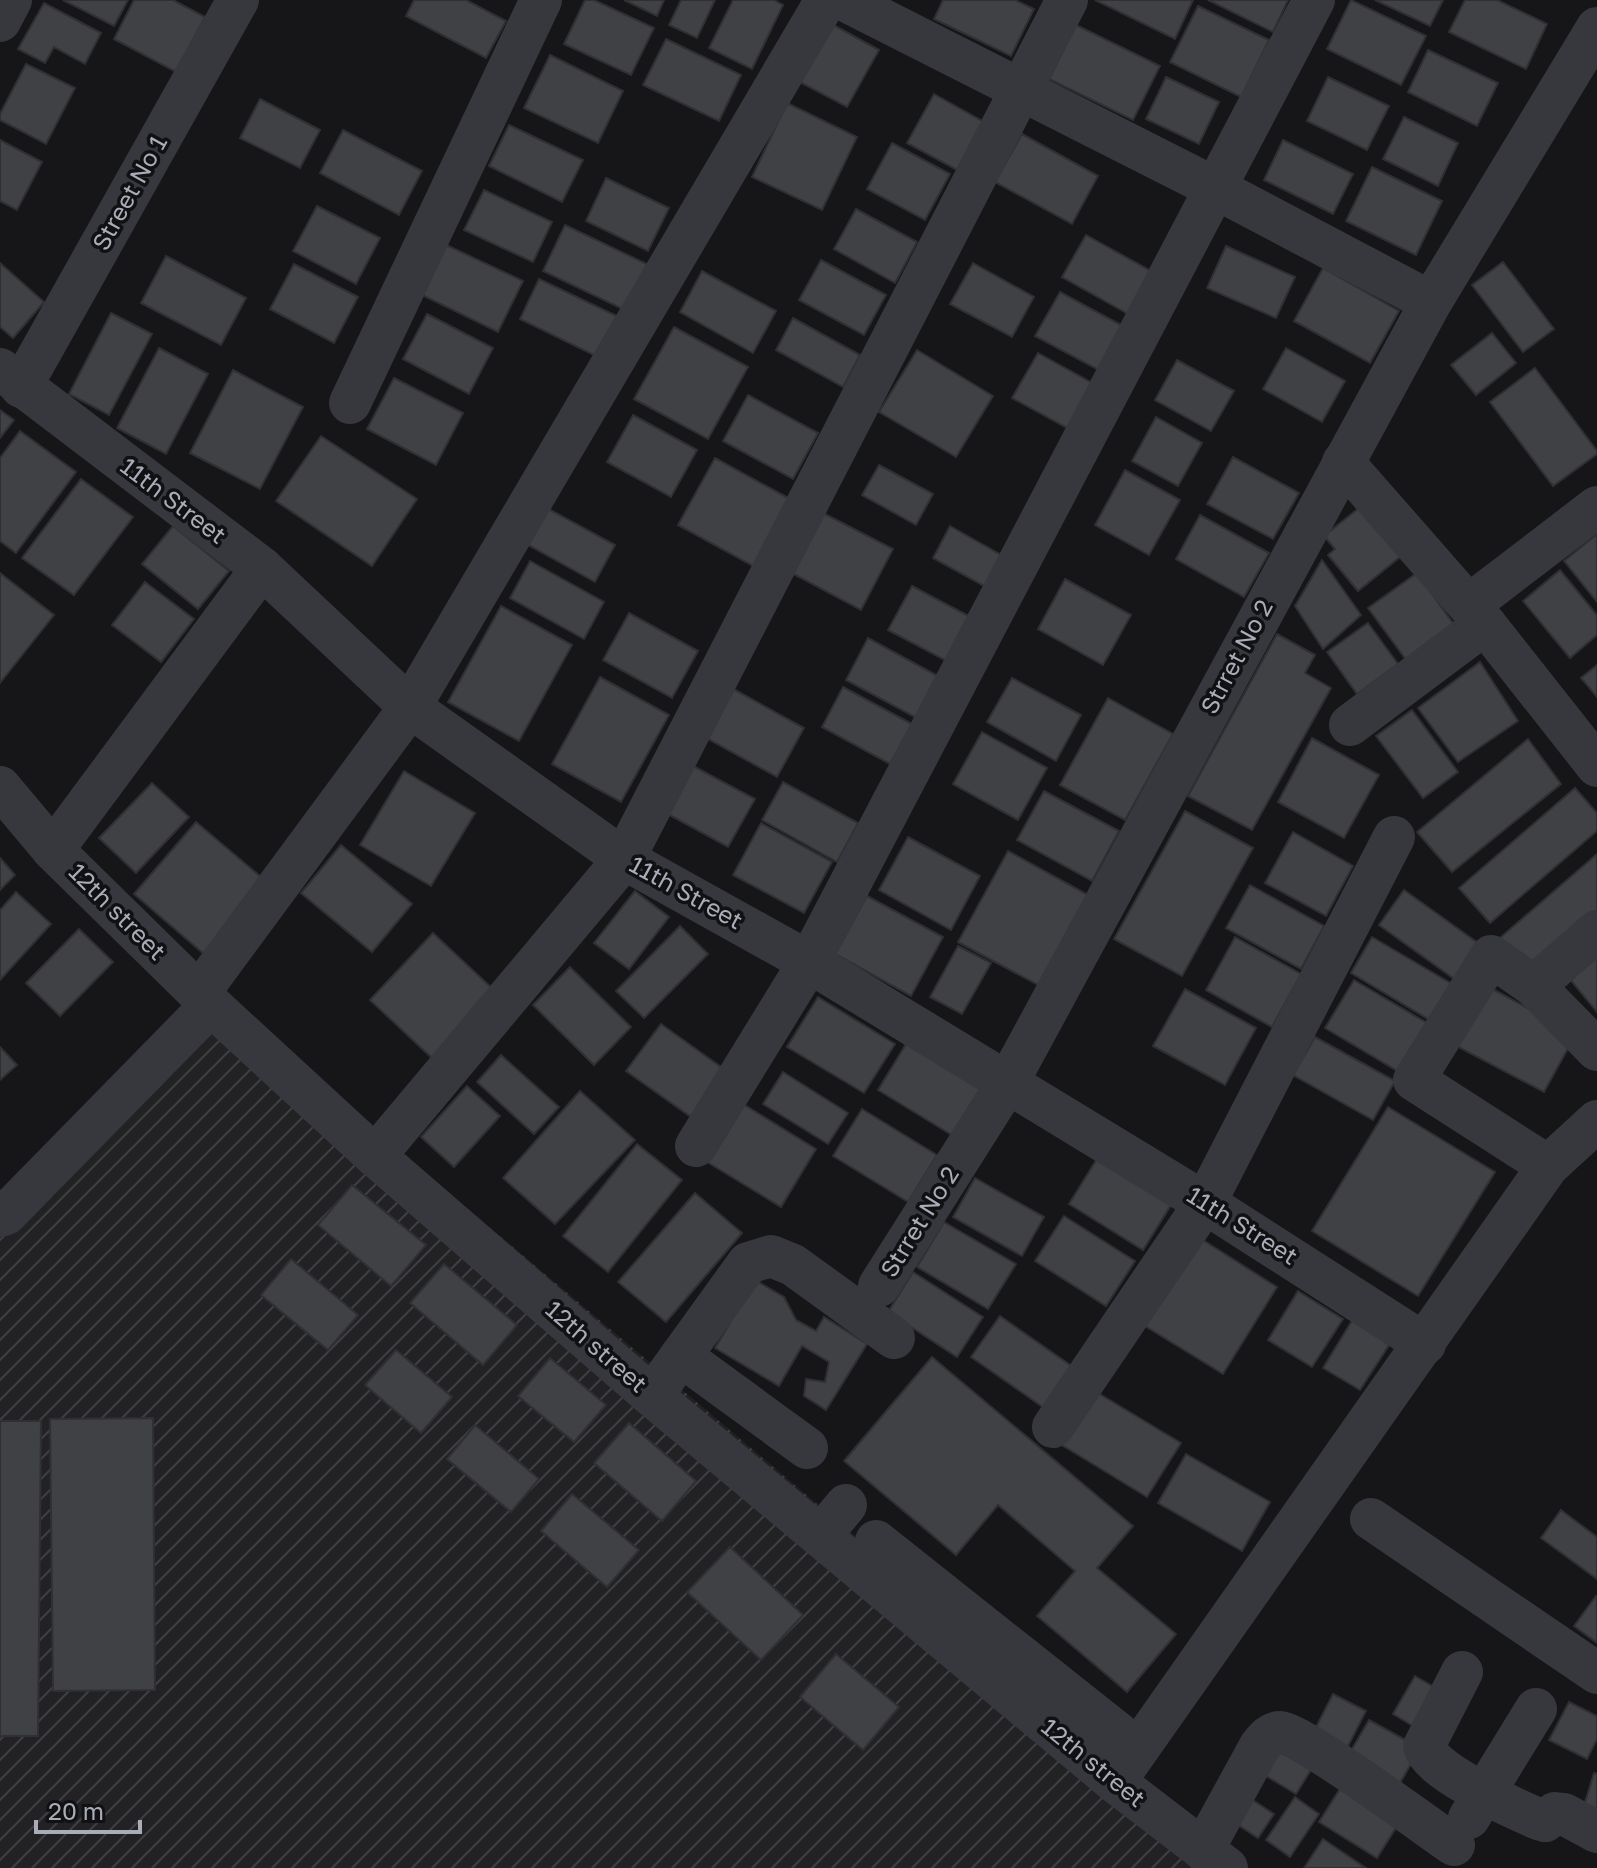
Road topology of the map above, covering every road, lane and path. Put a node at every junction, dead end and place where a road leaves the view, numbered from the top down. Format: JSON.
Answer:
{"nodes":[{"id":1,"x":11,"y":0,"type":"edge"},
{"id":2,"x":238,"y":0,"type":"edge"},
{"id":3,"x":541,"y":0,"type":"edge"},
{"id":4,"x":826,"y":0,"type":"edge"},
{"id":5,"x":844,"y":0,"type":"edge"},
{"id":6,"x":1067,"y":0,"type":"edge"},
{"id":7,"x":1314,"y":0,"type":"edge"},
{"id":8,"x":0,"y":21,"type":"edge"},
{"id":9,"x":1597,"y":29,"type":"edge"},
{"id":10,"x":1020,"y":88,"type":"junction"},
{"id":11,"x":1215,"y":188,"type":"junction"},
{"id":12,"x":1431,"y":302,"type":"junction"},
{"id":13,"x":11,"y":378,"type":"edge"},
{"id":14,"x":350,"y":403,"type":"dead end"},
{"id":15,"x":1343,"y":462,"type":"junction"},
{"id":16,"x":1597,"y":507,"type":"edge"},
{"id":17,"x":262,"y":568,"type":"junction"},
{"id":18,"x":1477,"y":614,"type":"junction"},
{"id":19,"x":410,"y":707,"type":"junction"},
{"id":20,"x":1350,"y":725,"type":"dead end"},
{"id":21,"x":1597,"y":766,"type":"edge"},
{"id":22,"x":0,"y":787,"type":"edge"},
{"id":23,"x":1394,"y":837,"type":"dead end"},
{"id":24,"x":53,"y":850,"type":"junction"},
{"id":25,"x":624,"y":859,"type":"junction"},
{"id":26,"x":1597,"y":931,"type":"edge"},
{"id":27,"x":809,"y":962,"type":"junction"},
{"id":28,"x":1534,"y":986,"type":"junction"},
{"id":29,"x":205,"y":999,"type":"junction"},
{"id":30,"x":1597,"y":1050,"type":"edge"},
{"id":31,"x":1008,"y":1082,"type":"junction"},
{"id":32,"x":1597,"y":1121,"type":"edge"},
{"id":33,"x":696,"y":1146,"type":"dead end"},
{"id":34,"x":375,"y":1156,"type":"junction"},
{"id":35,"x":1548,"y":1166,"type":"junction"},
{"id":36,"x":1205,"y":1203,"type":"junction"},
{"id":37,"x":0,"y":1216,"type":"edge"},
{"id":38,"x":879,"y":1286,"type":"dead end"},
{"id":39,"x":894,"y":1338,"type":"dead end"},
{"id":40,"x":1425,"y":1344,"type":"junction"},
{"id":41,"x":681,"y":1356,"type":"junction"},
{"id":42,"x":652,"y":1396,"type":"junction"},
{"id":43,"x":1053,"y":1427,"type":"dead end"},
{"id":44,"x":807,"y":1448,"type":"dead end"},
{"id":45,"x":846,"y":1505,"type":"dead end"},
{"id":46,"x":1371,"y":1519,"type":"dead end"},
{"id":47,"x":820,"y":1536,"type":"junction"},
{"id":48,"x":1462,"y":1672,"type":"dead end"},
{"id":49,"x":1597,"y":1673,"type":"edge"},
{"id":50,"x":1536,"y":1709,"type":"dead end"},
{"id":51,"x":1126,"y":1766,"type":"junction"},
{"id":52,"x":1482,"y":1793,"type":"junction"},
{"id":53,"x":1597,"y":1832,"type":"edge"},
{"id":54,"x":1448,"y":1857,"type":"edge"},
{"id":55,"x":1215,"y":1859,"type":"edge"}],
"edges":[{"from":1,"to":8,"type":"street"},
{"from":2,"to":13,"type":"street","name":"Street No 1"},
{"from":3,"to":14,"type":"street"},
{"from":4,"to":19,"type":"street"},
{"from":5,"to":10,"type":"street"},
{"from":6,"to":10,"type":"street"},
{"from":7,"to":11,"type":"street"},
{"from":9,"to":12,"type":"street","name":"Strret No 2"},
{"from":10,"to":11,"type":"street"},
{"from":10,"to":25,"type":"street"},
{"from":11,"to":12,"type":"street"},
{"from":11,"to":27,"type":"street"},
{"from":12,"to":15,"type":"street","name":"Strret No 2"},
{"from":13,"to":17,"type":"street","name":"11th Street"},
{"from":15,"to":18,"type":"street"},
{"from":15,"to":31,"type":"street","name":"Strret No 2"},
{"from":16,"to":18,"type":"street"},
{"from":17,"to":19,"type":"street","name":"11th Street"},
{"from":17,"to":24,"type":"street"},
{"from":18,"to":20,"type":"street"},
{"from":18,"to":21,"type":"street"},
{"from":19,"to":25,"type":"street","name":"11th Street"},
{"from":19,"to":29,"type":"street"},
{"from":22,"to":24,"type":"street","name":"12th street"},
{"from":23,"to":36,"type":"street"},
{"from":24,"to":29,"type":"street","name":"12th street"},
{"from":25,"to":27,"type":"street","name":"11th Street"},
{"from":25,"to":34,"type":"street"},
{"from":26,"to":28,"type":"street"},
{"from":27,"to":31,"type":"street","name":"11th Street"},
{"from":27,"to":33,"type":"street"},
{"from":28,"to":30,"type":"street"},
{"from":28,"to":35,"type":"street"},
{"from":29,"to":34,"type":"street","name":"12th street"},
{"from":29,"to":37,"type":"street"},
{"from":31,"to":36,"type":"street","name":"11th Street"},
{"from":31,"to":38,"type":"street","name":"Strret No 2"},
{"from":32,"to":35,"type":"street"},
{"from":34,"to":42,"type":"street","name":"12th street"},
{"from":35,"to":40,"type":"street"},
{"from":36,"to":40,"type":"street","name":"11th Street"},
{"from":36,"to":43,"type":"street"},
{"from":39,"to":41,"type":"street"},
{"from":40,"to":51,"type":"street"},
{"from":41,"to":42,"type":"street"},
{"from":41,"to":44,"type":"street"},
{"from":42,"to":47,"type":"street","name":"12th street"},
{"from":45,"to":47,"type":"street"},
{"from":46,"to":49,"type":"street"},
{"from":47,"to":51,"type":"street","name":"12th street"},
{"from":48,"to":52,"type":"street"},
{"from":50,"to":52,"type":"street"},
{"from":51,"to":55,"type":"street","name":"12th street"},
{"from":52,"to":53,"type":"street"},
{"from":52,"to":54,"type":"street"},
{"from":54,"to":55,"type":"street"}]}
